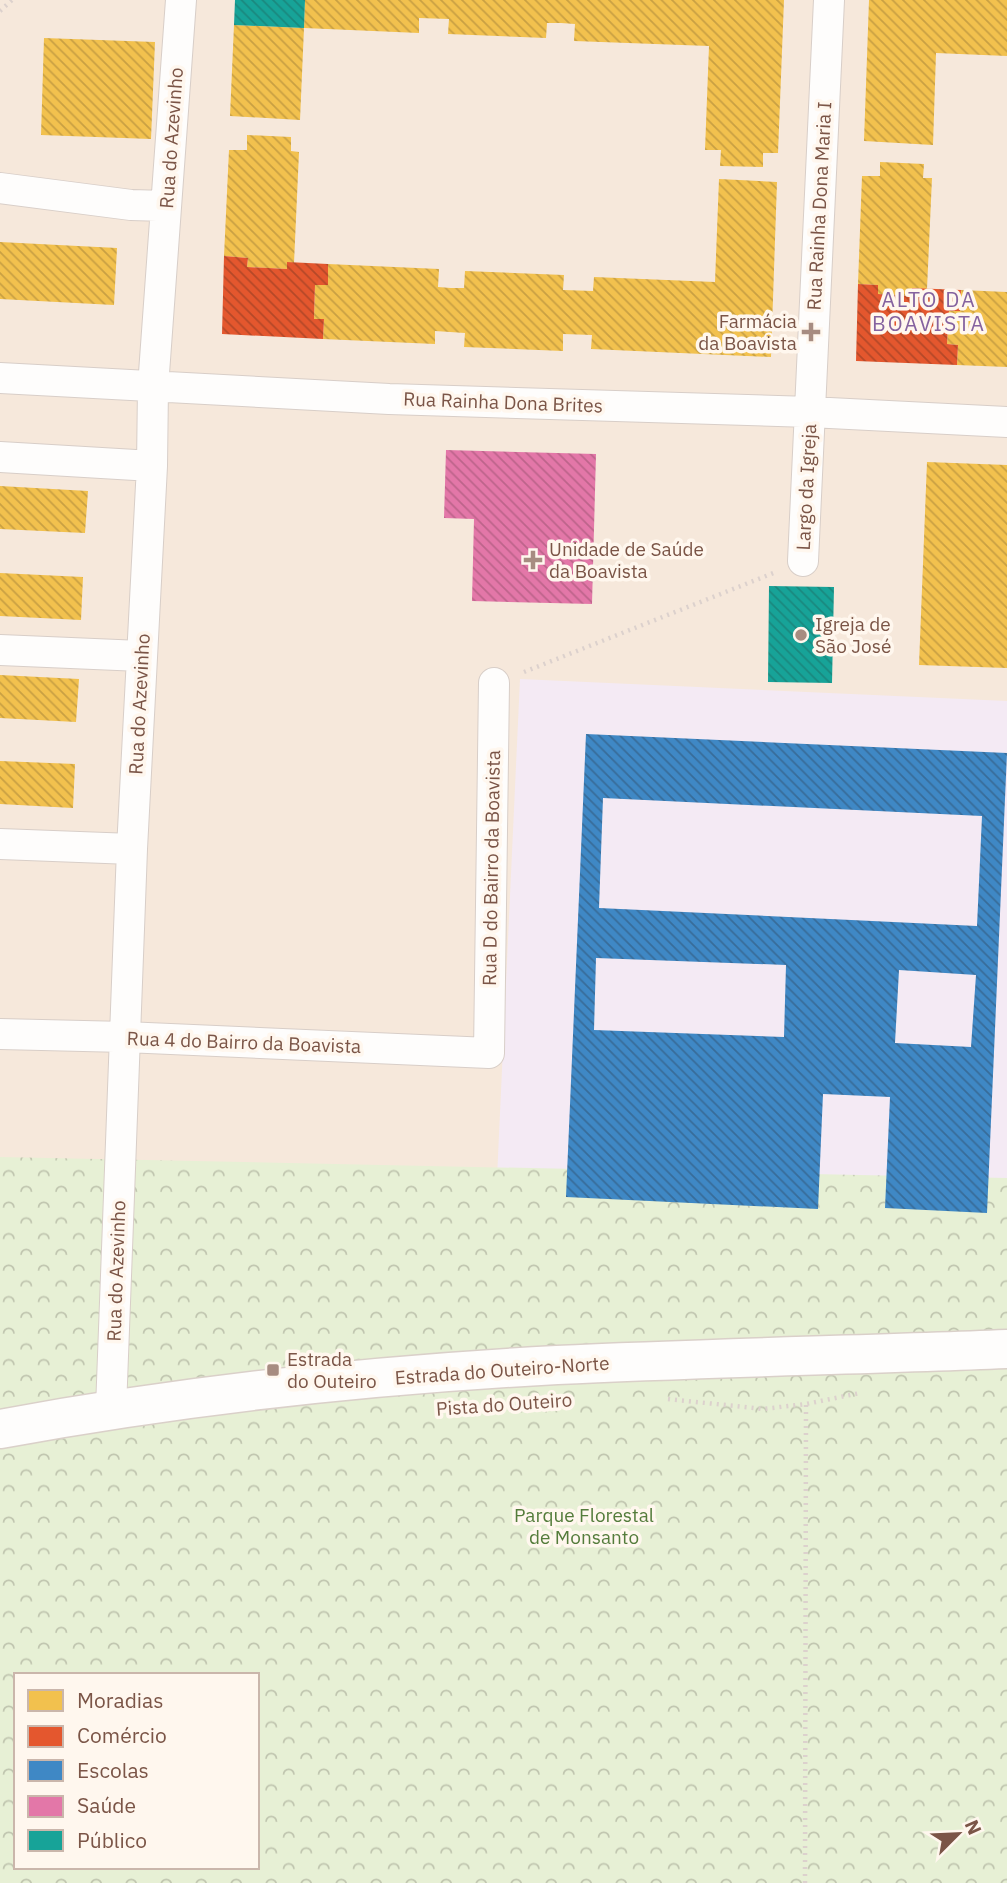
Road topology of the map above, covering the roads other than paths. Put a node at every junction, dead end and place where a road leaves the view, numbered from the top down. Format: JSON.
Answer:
{"nodes":[{"id":1,"x":181,"y":0,"type":"edge"},
{"id":2,"x":829,"y":0,"type":"edge"},
{"id":3,"x":0,"y":188,"type":"edge"},
{"id":4,"x":166,"y":206,"type":"junction"},
{"id":5,"x":0,"y":378,"type":"edge"},
{"id":6,"x":153,"y":387,"type":"junction"},
{"id":7,"x":810,"y":412,"type":"junction"},
{"id":8,"x":1007,"y":422,"type":"edge"},
{"id":9,"x":0,"y":457,"type":"edge"},
{"id":10,"x":152,"y":466,"type":"junction"},
{"id":11,"x":803,"y":561,"type":"road end"},
{"id":12,"x":0,"y":650,"type":"edge"},
{"id":13,"x":141,"y":656,"type":"junction"},
{"id":14,"x":494,"y":684,"type":"road end"},
{"id":15,"x":0,"y":844,"type":"edge"},
{"id":16,"x":132,"y":849,"type":"junction"},
{"id":17,"x":0,"y":1034,"type":"edge"},
{"id":18,"x":125,"y":1037,"type":"junction"},
{"id":19,"x":489,"y":1053,"type":"joint"},
{"id":20,"x":1007,"y":1349,"type":"edge"},
{"id":21,"x":111,"y":1409,"type":"junction"},
{"id":22,"x":0,"y":1429,"type":"edge"}],
"edges":[{"from":1,"to":4,"type":"street","name":"Rua do Azevinho"},
{"from":2,"to":7,"type":"street","name":"Rua Rainha Dona Maria I"},
{"from":3,"to":4,"type":"street"},
{"from":4,"to":6,"type":"street","name":"Rua do Azevinho"},
{"from":5,"to":6,"type":"street","name":"Rua Rainha Dona Brites"},
{"from":6,"to":7,"type":"street","name":"Rua Rainha Dona Brites"},
{"from":6,"to":10,"type":"street","name":"Rua do Azevinho"},
{"from":7,"to":8,"type":"street","name":"Rua Rainha Dona Brites"},
{"from":7,"to":11,"type":"street","name":"Largo da Igreja"},
{"from":9,"to":10,"type":"street"},
{"from":10,"to":13,"type":"street","name":"Rua do Azevinho"},
{"from":12,"to":13,"type":"street"},
{"from":13,"to":16,"type":"street","name":"Rua do Azevinho"},
{"from":14,"to":19,"type":"street","name":"Rua D do Bairro da Boavista"},
{"from":15,"to":16,"type":"street"},
{"from":16,"to":18,"type":"street","name":"Rua do Azevinho"},
{"from":17,"to":18,"type":"street","name":"Rua 4 do Bairro da Boavista"},
{"from":18,"to":19,"type":"street","name":"Rua 4 do Bairro da Boavista"},
{"from":18,"to":21,"type":"street","name":"Rua do Azevinho"},
{"from":20,"to":21,"type":"street","name":"Estrada do Outeiro-Norte"},
{"from":21,"to":22,"type":"street","name":"Estrada do Outeiro-Norte"}]}
